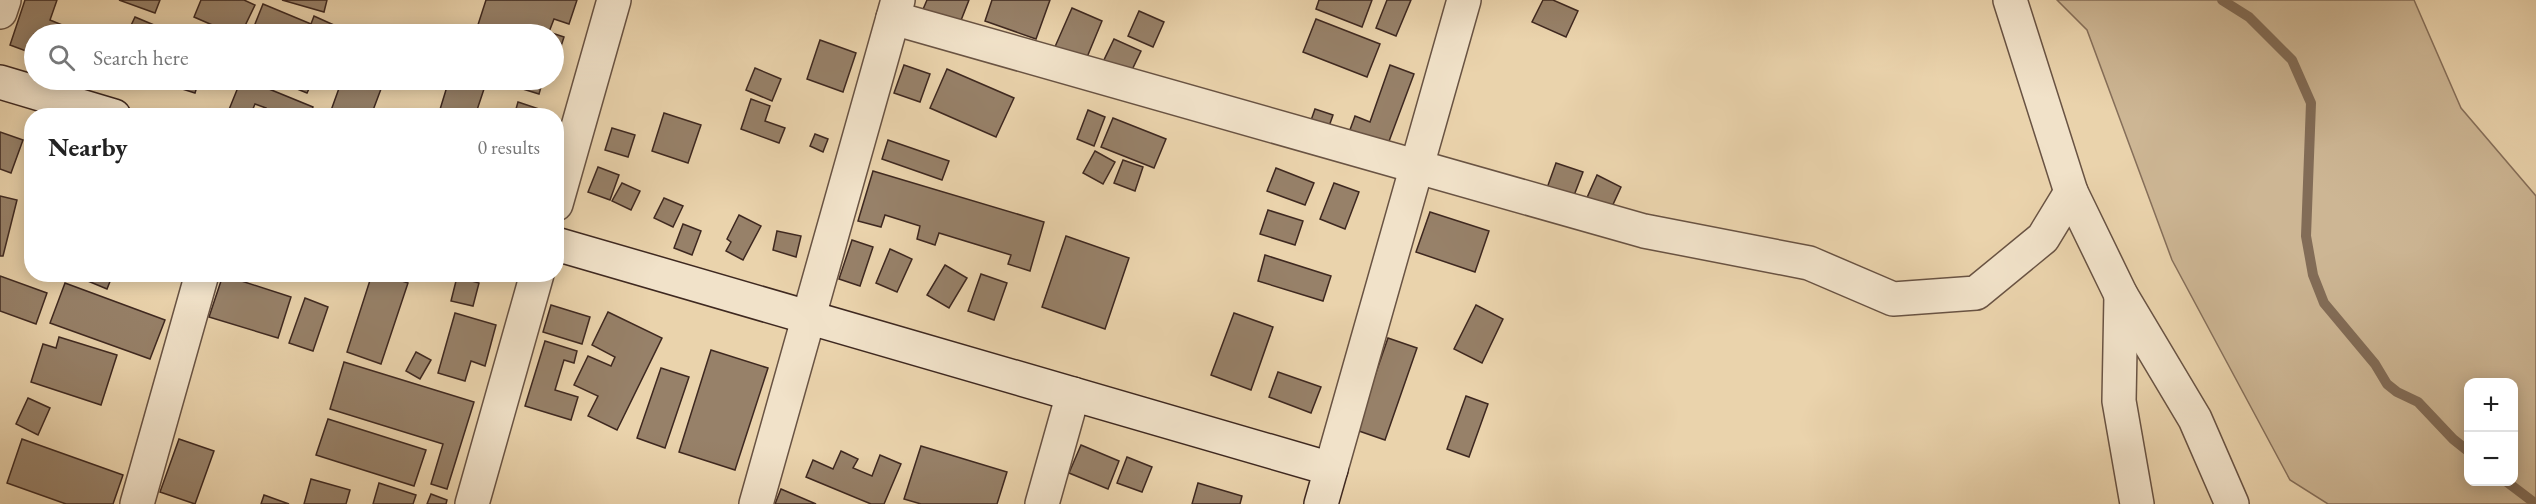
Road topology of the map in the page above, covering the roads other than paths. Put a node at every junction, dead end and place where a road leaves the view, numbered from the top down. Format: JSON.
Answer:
{"nodes":[{"id":1,"x":3,"y":0,"type":"edge"},
{"id":2,"x":614,"y":0,"type":"edge"},
{"id":3,"x":1464,"y":0,"type":"edge"},
{"id":4,"x":2010,"y":0,"type":"edge"},
{"id":5,"x":896,"y":9,"type":"edge"},
{"id":6,"x":0,"y":12,"type":"edge"},
{"id":7,"x":0,"y":82,"type":"edge"},
{"id":8,"x":24,"y":89,"type":"edge"},
{"id":9,"x":27,"y":90,"type":"edge"},
{"id":10,"x":87,"y":108,"type":"edge"},
{"id":11,"x":1417,"y":167,"type":"junction"},
{"id":12,"x":564,"y":176,"type":"edge"},
{"id":13,"x":2071,"y":192,"type":"junction"},
{"id":14,"x":564,"y":246,"type":"edge"},
{"id":15,"x":200,"y":282,"type":"edge"},
{"id":16,"x":535,"y":282,"type":"edge"},
{"id":17,"x":2121,"y":295,"type":"junction"},
{"id":18,"x":808,"y":317,"type":"junction"},
{"id":19,"x":1073,"y":394,"type":"junction"},
{"id":20,"x":1331,"y":469,"type":"junction"},
{"id":21,"x":137,"y":504,"type":"edge"},
{"id":22,"x":472,"y":504,"type":"edge"},
{"id":23,"x":756,"y":504,"type":"edge"},
{"id":24,"x":1042,"y":504,"type":"edge"},
{"id":25,"x":1321,"y":504,"type":"edge"},
{"id":26,"x":2137,"y":504,"type":"edge"},
{"id":27,"x":2232,"y":504,"type":"edge"}],
"edges":[{"from":1,"to":6,"type":"street"},
{"from":2,"to":12,"type":"street"},
{"from":3,"to":11,"type":"street"},
{"from":4,"to":13,"type":"street"},
{"from":5,"to":11,"type":"street"},
{"from":5,"to":18,"type":"street"},
{"from":7,"to":8,"type":"street"},
{"from":9,"to":10,"type":"street"},
{"from":11,"to":13,"type":"street"},
{"from":11,"to":20,"type":"street"},
{"from":13,"to":17,"type":"street"},
{"from":14,"to":18,"type":"street"},
{"from":15,"to":21,"type":"street"},
{"from":16,"to":22,"type":"street"},
{"from":17,"to":26,"type":"street"},
{"from":17,"to":27,"type":"street"},
{"from":18,"to":19,"type":"street"},
{"from":18,"to":23,"type":"street"},
{"from":19,"to":20,"type":"street"},
{"from":19,"to":24,"type":"street"},
{"from":20,"to":25,"type":"street"}]}
